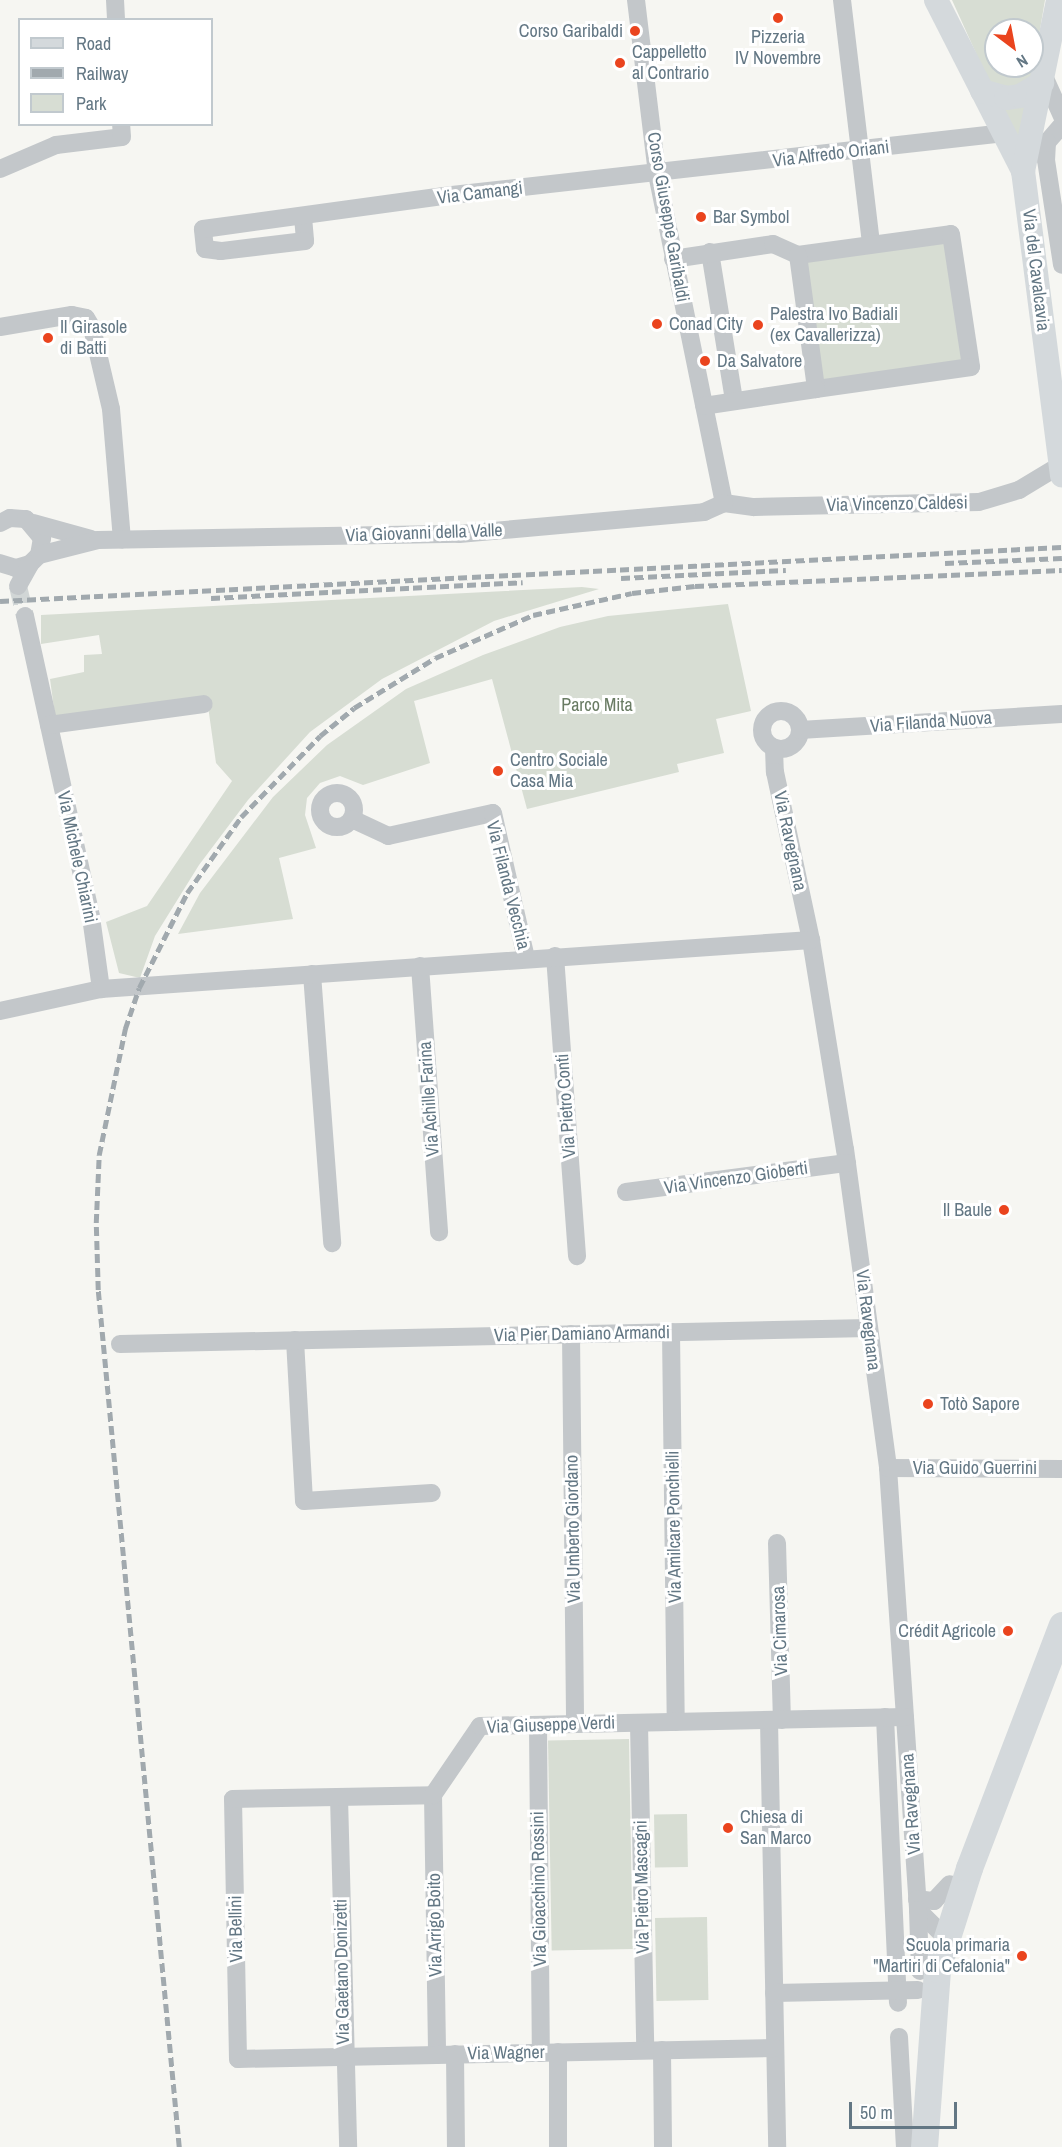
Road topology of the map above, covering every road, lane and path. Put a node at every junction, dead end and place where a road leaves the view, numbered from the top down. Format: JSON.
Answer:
{"nodes":[{"id":1,"x":115,"y":0,"type":"edge"},
{"id":2,"x":636,"y":0,"type":"edge"},
{"id":3,"x":842,"y":0,"type":"edge"},
{"id":4,"x":1058,"y":0,"type":"edge"},
{"id":5,"x":938,"y":2,"type":"edge"},
{"id":6,"x":116,"y":18,"type":"edge"},
{"id":7,"x":1044,"y":68,"type":"edge"},
{"id":8,"x":1042,"y":78,"type":"junction"},
{"id":9,"x":982,"y":91,"type":"junction"},
{"id":10,"x":1062,"y":117,"type":"edge"},
{"id":11,"x":1062,"y":125,"type":"edge"},
{"id":12,"x":121,"y":126,"type":"edge"},
{"id":13,"x":1005,"y":133,"type":"junction"},
{"id":14,"x":858,"y":152,"type":"junction"},
{"id":15,"x":0,"y":169,"type":"edge"},
{"id":16,"x":1023,"y":171,"type":"junction"},
{"id":17,"x":657,"y":174,"type":"junction"},
{"id":18,"x":303,"y":217,"type":"junction"},
{"id":19,"x":871,"y":244,"type":"junction"},
{"id":20,"x":710,"y":252,"type":"junction"},
{"id":21,"x":798,"y":255,"type":"junction"},
{"id":22,"x":673,"y":259,"type":"junction"},
{"id":23,"x":1062,"y":265,"type":"edge"},
{"id":24,"x":0,"y":327,"type":"edge"},
{"id":25,"x":816,"y":389,"type":"junction"},
{"id":26,"x":734,"y":401,"type":"junction"},
{"id":27,"x":704,"y":406,"type":"junction"},
{"id":28,"x":1062,"y":464,"type":"edge"},
{"id":29,"x":1062,"y":476,"type":"edge"},
{"id":30,"x":724,"y":503,"type":"junction"},
{"id":31,"x":0,"y":506,"type":"edge"},
{"id":32,"x":26,"y":520,"type":"junction"},
{"id":33,"x":0,"y":523,"type":"edge"},
{"id":34,"x":98,"y":540,"type":"junction"},
{"id":35,"x":122,"y":540,"type":"junction"},
{"id":36,"x":35,"y":560,"type":"junction"},
{"id":37,"x":5,"y":565,"type":"edge"},
{"id":38,"x":25,"y":616,"type":"tunnel mouth"},
{"id":39,"x":204,"y":704,"type":"dead end"},
{"id":40,"x":1062,"y":714,"type":"edge"},
{"id":41,"x":49,"y":725,"type":"junction"},
{"id":42,"x":800,"y":730,"type":"junction"},
{"id":43,"x":774,"y":748,"type":"junction"},
{"id":44,"x":352,"y":819,"type":"dead end"},
{"id":45,"x":811,"y":940,"type":"junction"},
{"id":46,"x":555,"y":956,"type":"junction"},
{"id":47,"x":526,"y":958,"type":"junction"},
{"id":48,"x":420,"y":966,"type":"junction"},
{"id":49,"x":312,"y":974,"type":"junction"},
{"id":50,"x":101,"y":989,"type":"junction"},
{"id":51,"x":0,"y":1011,"type":"edge"},
{"id":52,"x":847,"y":1163,"type":"junction"},
{"id":53,"x":626,"y":1192,"type":"dead end"},
{"id":54,"x":439,"y":1232,"type":"dead end"},
{"id":55,"x":332,"y":1243,"type":"dead end"},
{"id":56,"x":577,"y":1256,"type":"dead end"},
{"id":57,"x":869,"y":1328,"type":"junction"},
{"id":58,"x":671,"y":1332,"type":"junction"},
{"id":59,"x":571,"y":1334,"type":"junction"},
{"id":60,"x":295,"y":1340,"type":"junction"},
{"id":61,"x":120,"y":1344,"type":"dead end"},
{"id":62,"x":888,"y":1468,"type":"junction"},
{"id":63,"x":1062,"y":1469,"type":"edge"},
{"id":64,"x":432,"y":1493,"type":"dead end"},
{"id":65,"x":777,"y":1543,"type":"dead end"},
{"id":66,"x":1062,"y":1625,"type":"edge"},
{"id":67,"x":885,"y":1717,"type":"junction"},
{"id":68,"x":905,"y":1717,"type":"junction"},
{"id":69,"x":776,"y":1720,"type":"junction"},
{"id":70,"x":676,"y":1722,"type":"junction"},
{"id":71,"x":639,"y":1723,"type":"junction"},
{"id":72,"x":575,"y":1724,"type":"junction"},
{"id":73,"x":538,"y":1725,"type":"junction"},
{"id":74,"x":433,"y":1795,"type":"junction"},
{"id":75,"x":339,"y":1797,"type":"junction"},
{"id":76,"x":989,"y":1816,"type":"junction"},
{"id":77,"x":928,"y":1918,"type":"junction"},
{"id":78,"x":908,"y":1989,"type":"junction"},
{"id":79,"x":774,"y":1993,"type":"junction"},
{"id":80,"x":899,"y":2037,"type":"dead end"},
{"id":81,"x":775,"y":2048,"type":"junction"},
{"id":82,"x":654,"y":2050,"type":"junction"},
{"id":83,"x":549,"y":2052,"type":"junction"},
{"id":84,"x":446,"y":2054,"type":"junction"},
{"id":85,"x":344,"y":2057,"type":"junction"},
{"id":86,"x":238,"y":2059,"type":"joint"},
{"id":87,"x":918,"y":2141,"type":"edge"},
{"id":88,"x":348,"y":2147,"type":"edge"},
{"id":89,"x":456,"y":2147,"type":"edge"},
{"id":90,"x":558,"y":2147,"type":"edge"},
{"id":91,"x":663,"y":2147,"type":"edge"},
{"id":92,"x":777,"y":2147,"type":"edge"}],
"edges":[{"from":1,"to":6,"type":"street"},
{"from":2,"to":17,"type":"street","name":"Corso Giuseppe Garibaldi"},
{"from":3,"to":14,"type":"street"},
{"from":4,"to":7,"type":"main road","name":"Via del Cavalcavia"},
{"from":5,"to":9,"type":"main road","name":"Via del Cavalcavia"},
{"from":8,"to":9,"type":"main road"},
{"from":8,"to":10,"type":"street"},
{"from":8,"to":16,"type":"main road","name":"Via del Cavalcavia"},
{"from":9,"to":13,"type":"main road","name":"Via del Cavalcavia"},
{"from":11,"to":23,"type":"street"},
{"from":12,"to":15,"type":"street"},
{"from":13,"to":14,"type":"street","name":"Via Alfredo Oriani"},
{"from":13,"to":16,"type":"main road","name":"Via del Cavalcavia"},
{"from":14,"to":17,"type":"street","name":"Via Alfredo Oriani"},
{"from":14,"to":19,"type":"street"},
{"from":16,"to":29,"type":"main road","name":"Via del Cavalcavia"},
{"from":17,"to":18,"type":"street","name":"Via Camangi"},
{"from":17,"to":22,"type":"street","name":"Corso Giuseppe Garibaldi"},
{"from":18,"to":18,"type":"street","name":"Via Camangi"},
{"from":19,"to":21,"type":"street"},
{"from":19,"to":25,"type":"street"},
{"from":20,"to":21,"type":"street"},
{"from":20,"to":22,"type":"street"},
{"from":20,"to":26,"type":"street","name":"Corso Giuseppe Garibaldi"},
{"from":21,"to":25,"type":"street"},
{"from":22,"to":27,"type":"street","name":"Corso Giuseppe Garibaldi"},
{"from":24,"to":35,"type":"street"},
{"from":25,"to":26,"type":"street"},
{"from":26,"to":27,"type":"street"},
{"from":27,"to":30,"type":"street","name":"Corso Giuseppe Garibaldi"},
{"from":28,"to":30,"type":"street","name":"Via Vincenzo Caldesi"},
{"from":30,"to":35,"type":"street","name":"Via Giovanni della Valle"},
{"from":31,"to":32,"type":"street"},
{"from":32,"to":33,"type":"street"},
{"from":32,"to":34,"type":"street","name":"Via Giovanni della Valle"},
{"from":32,"to":36,"type":"street"},
{"from":34,"to":35,"type":"street","name":"Via Giovanni della Valle"},
{"from":34,"to":36,"type":"street","name":"Via Giovanni della Valle"},
{"from":36,"to":37,"type":"street","name":"Via Giovanni della Valle"},
{"from":36,"to":37,"type":"street"},
{"from":38,"to":41,"type":"street","name":"Via Michele Chiarini"},
{"from":39,"to":41,"type":"street"},
{"from":40,"to":42,"type":"street","name":"Via Filanda Nuova"},
{"from":41,"to":50,"type":"street","name":"Via Michele Chiarini"},
{"from":42,"to":43,"type":"street"},
{"from":42,"to":43,"type":"street","name":"Via Ravegnana"},
{"from":43,"to":45,"type":"street","name":"Via Ravegnana"},
{"from":44,"to":47,"type":"street","name":"Via Filanda Vecchia"},
{"from":45,"to":46,"type":"street","name":"Via Filanda Vecchia"},
{"from":45,"to":52,"type":"street","name":"Via Ravegnana"},
{"from":46,"to":47,"type":"street","name":"Via Filanda Vecchia"},
{"from":46,"to":56,"type":"street","name":"Via Pietro Conti"},
{"from":47,"to":48,"type":"street","name":"Via Filanda Vecchia"},
{"from":48,"to":49,"type":"street","name":"Via Filanda Vecchia"},
{"from":48,"to":54,"type":"street","name":"Via Achille Farina"},
{"from":49,"to":50,"type":"street","name":"Via Filanda Vecchia"},
{"from":49,"to":55,"type":"street"},
{"from":50,"to":51,"type":"street","name":"Via Filanda Vecchia"},
{"from":52,"to":53,"type":"street","name":"Via Vincenzo Gioberti"},
{"from":52,"to":57,"type":"street","name":"Via Ravegnana"},
{"from":57,"to":58,"type":"street","name":"Via Pier Damiano Armandi"},
{"from":57,"to":62,"type":"street","name":"Via Ravegnana"},
{"from":58,"to":59,"type":"street","name":"Via Pier Damiano Armandi"},
{"from":58,"to":70,"type":"street","name":"Via Amilcare Ponchielli"},
{"from":59,"to":60,"type":"street","name":"Via Pier Damiano Armandi"},
{"from":59,"to":72,"type":"street","name":"Via Umberto Giordano"},
{"from":60,"to":61,"type":"street","name":"Via Pier Damiano Armandi"},
{"from":60,"to":64,"type":"street"},
{"from":62,"to":63,"type":"street","name":"Via Guido Guerrini"},
{"from":62,"to":68,"type":"street","name":"Via Ravegnana"},
{"from":65,"to":69,"type":"street","name":"Via Cimarosa"},
{"from":66,"to":76,"type":"main road"},
{"from":67,"to":68,"type":"street","name":"Via Giuseppe Verdi"},
{"from":67,"to":69,"type":"street","name":"Via Giuseppe Verdi"},
{"from":67,"to":78,"type":"street","name":"Via Ravegnana"},
{"from":68,"to":77,"type":"street","name":"Via Ravegnana"},
{"from":69,"to":70,"type":"street","name":"Via Giuseppe Verdi"},
{"from":69,"to":79,"type":"street","name":"Via Cimarosa"},
{"from":70,"to":71,"type":"street","name":"Via Giuseppe Verdi"},
{"from":71,"to":72,"type":"street","name":"Via Giuseppe Verdi"},
{"from":71,"to":82,"type":"street","name":"Via Pietro Mascagni"},
{"from":72,"to":73,"type":"street","name":"Via Giuseppe Verdi"},
{"from":73,"to":74,"type":"street","name":"Via Giuseppe Verdi"},
{"from":73,"to":83,"type":"street","name":"Via Gioacchino Rossini"},
{"from":74,"to":75,"type":"street"},
{"from":74,"to":84,"type":"street","name":"Via Arrigo Boito"},
{"from":75,"to":85,"type":"street","name":"Via Gaetano Donizetti"},
{"from":75,"to":86,"type":"street","name":"Via Bellini"},
{"from":76,"to":77,"type":"main road"},
{"from":76,"to":77,"type":"main road"},
{"from":77,"to":78,"type":"main road","name":"Via Ravegnana"},
{"from":77,"to":87,"type":"main road","name":"Via Ravegnana"},
{"from":78,"to":79,"type":"street"},
{"from":78,"to":87,"type":"main road","name":"Via Ravegnana"},
{"from":79,"to":81,"type":"street","name":"Via Cimarosa"},
{"from":80,"to":87,"type":"street"},
{"from":81,"to":82,"type":"street","name":"Via Wagner"},
{"from":81,"to":92,"type":"street","name":"Via Cimarosa"},
{"from":82,"to":83,"type":"street","name":"Via Wagner"},
{"from":82,"to":91,"type":"street","name":"Via Pietro Mascagni"},
{"from":83,"to":84,"type":"street","name":"Via Wagner"},
{"from":83,"to":90,"type":"street","name":"Via Gioacchino Rossini"},
{"from":84,"to":85,"type":"street","name":"Via Wagner"},
{"from":84,"to":89,"type":"street","name":"Via Arrigo Boito"},
{"from":85,"to":86,"type":"street","name":"Via Wagner"},
{"from":85,"to":88,"type":"street","name":"Via Gaetano Donizetti"}]}
